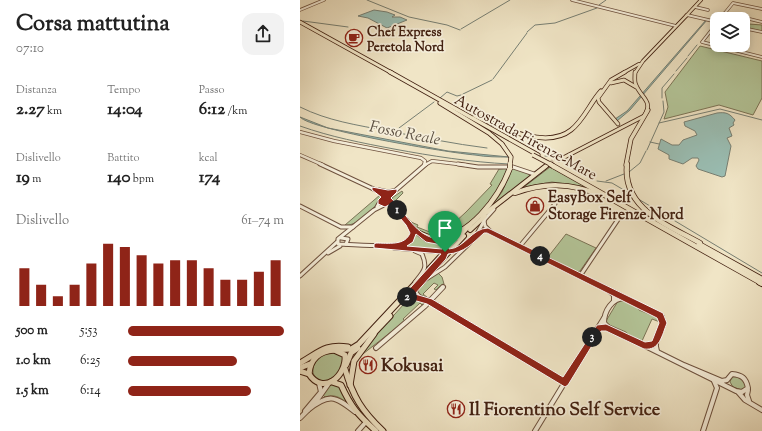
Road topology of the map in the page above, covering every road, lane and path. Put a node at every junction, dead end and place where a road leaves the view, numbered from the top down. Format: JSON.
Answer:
{"nodes":[{"id":1,"x":324,"y":0,"type":"edge"},
{"id":2,"x":572,"y":0,"type":"edge"},
{"id":3,"x":700,"y":0,"type":"edge"},
{"id":4,"x":695,"y":7,"type":"junction"},
{"id":5,"x":762,"y":9,"type":"edge"},
{"id":6,"x":300,"y":10,"type":"edge"},
{"id":7,"x":708,"y":10,"type":"dead end"},
{"id":8,"x":726,"y":12,"type":"edge"},
{"id":9,"x":688,"y":14,"type":"junction"},
{"id":10,"x":750,"y":19,"type":"edge"},
{"id":11,"x":710,"y":20,"type":"edge"},
{"id":12,"x":762,"y":22,"type":"edge"},
{"id":13,"x":300,"y":23,"type":"edge"},
{"id":14,"x":676,"y":26,"type":"junction"},
{"id":15,"x":750,"y":29,"type":"edge"},
{"id":16,"x":710,"y":31,"type":"edge"},
{"id":17,"x":762,"y":32,"type":"edge"},
{"id":18,"x":710,"y":43,"type":"edge"},
{"id":19,"x":746,"y":52,"type":"edge"},
{"id":20,"x":762,"y":56,"type":"edge"},
{"id":21,"x":643,"y":61,"type":"junction"},
{"id":22,"x":606,"y":86,"type":"junction"},
{"id":23,"x":638,"y":89,"type":"junction"},
{"id":24,"x":601,"y":91,"type":"junction"},
{"id":25,"x":435,"y":99,"type":"junction"},
{"id":26,"x":648,"y":110,"type":"junction"},
{"id":27,"x":636,"y":121,"type":"junction"},
{"id":28,"x":618,"y":124,"type":"junction"},
{"id":29,"x":300,"y":132,"type":"edge"},
{"id":30,"x":300,"y":156,"type":"edge"},
{"id":31,"x":551,"y":165,"type":"junction"},
{"id":32,"x":422,"y":166,"type":"junction"},
{"id":33,"x":511,"y":167,"type":"junction"},
{"id":34,"x":536,"y":174,"type":"junction"},
{"id":35,"x":374,"y":189,"type":"junction"},
{"id":36,"x":395,"y":190,"type":"junction"},
{"id":37,"x":515,"y":193,"type":"junction"},
{"id":38,"x":385,"y":198,"type":"junction"},
{"id":39,"x":390,"y":201,"type":"junction"},
{"id":40,"x":380,"y":202,"type":"junction"},
{"id":41,"x":555,"y":204,"type":"dead end"},
{"id":42,"x":384,"y":205,"type":"junction"},
{"id":43,"x":300,"y":206,"type":"edge"},
{"id":44,"x":494,"y":209,"type":"junction"},
{"id":45,"x":374,"y":210,"type":"junction"},
{"id":46,"x":619,"y":218,"type":"dead end"},
{"id":47,"x":484,"y":221,"type":"junction"},
{"id":48,"x":652,"y":221,"type":"junction"},
{"id":49,"x":359,"y":223,"type":"junction"},
{"id":50,"x":409,"y":224,"type":"junction"},
{"id":51,"x":355,"y":226,"type":"junction"},
{"id":52,"x":466,"y":226,"type":"junction"},
{"id":53,"x":341,"y":227,"type":"junction"},
{"id":54,"x":491,"y":232,"type":"junction"},
{"id":55,"x":418,"y":233,"type":"junction"},
{"id":56,"x":476,"y":236,"type":"junction"},
{"id":57,"x":342,"y":237,"type":"junction"},
{"id":58,"x":348,"y":239,"type":"junction"},
{"id":59,"x":337,"y":241,"type":"junction"},
{"id":60,"x":343,"y":245,"type":"junction"},
{"id":61,"x":467,"y":245,"type":"junction"},
{"id":62,"x":376,"y":246,"type":"junction"},
{"id":63,"x":520,"y":246,"type":"junction"},
{"id":64,"x":408,"y":249,"type":"junction"},
{"id":65,"x":446,"y":252,"type":"junction"},
{"id":66,"x":719,"y":255,"type":"junction"},
{"id":67,"x":318,"y":260,"type":"junction"},
{"id":68,"x":300,"y":276,"type":"edge"},
{"id":69,"x":580,"y":276,"type":"junction"},
{"id":70,"x":762,"y":279,"type":"edge"},
{"id":71,"x":762,"y":283,"type":"edge"},
{"id":72,"x":418,"y":285,"type":"junction"},
{"id":73,"x":443,"y":287,"type":"dead end"},
{"id":74,"x":607,"y":289,"type":"junction"},
{"id":75,"x":405,"y":297,"type":"junction"},
{"id":76,"x":421,"y":298,"type":"junction"},
{"id":77,"x":625,"y":298,"type":"junction"},
{"id":78,"x":430,"y":301,"type":"junction"},
{"id":79,"x":613,"y":303,"type":"junction"},
{"id":80,"x":605,"y":317,"type":"junction"},
{"id":81,"x":380,"y":327,"type":"junction"},
{"id":82,"x":609,"y":328,"type":"junction"},
{"id":83,"x":596,"y":330,"type":"junction"},
{"id":84,"x":364,"y":339,"type":"junction"},
{"id":85,"x":655,"y":342,"type":"junction"},
{"id":86,"x":644,"y":346,"type":"junction"},
{"id":87,"x":376,"y":348,"type":"dead end"},
{"id":88,"x":332,"y":350,"type":"junction"},
{"id":89,"x":657,"y":351,"type":"junction"},
{"id":90,"x":300,"y":363,"type":"edge"},
{"id":91,"x":310,"y":364,"type":"junction"},
{"id":92,"x":684,"y":365,"type":"junction"},
{"id":93,"x":346,"y":367,"type":"junction"},
{"id":94,"x":300,"y":368,"type":"edge"},
{"id":95,"x":300,"y":371,"type":"edge"},
{"id":96,"x":309,"y":374,"type":"junction"},
{"id":97,"x":728,"y":379,"type":"junction"},
{"id":98,"x":713,"y":380,"type":"junction"},
{"id":99,"x":331,"y":382,"type":"junction"},
{"id":100,"x":565,"y":382,"type":"junction"},
{"id":101,"x":319,"y":384,"type":"junction"},
{"id":102,"x":726,"y":386,"type":"junction"},
{"id":103,"x":748,"y":386,"type":"junction"},
{"id":104,"x":717,"y":388,"type":"junction"},
{"id":105,"x":350,"y":389,"type":"junction"},
{"id":106,"x":733,"y":389,"type":"junction"},
{"id":107,"x":751,"y":403,"type":"junction"},
{"id":108,"x":308,"y":410,"type":"junction"},
{"id":109,"x":762,"y":410,"type":"edge"},
{"id":110,"x":357,"y":414,"type":"junction"},
{"id":111,"x":300,"y":417,"type":"edge"},
{"id":112,"x":366,"y":422,"type":"junction"},
{"id":113,"x":358,"y":431,"type":"edge"},
{"id":114,"x":376,"y":431,"type":"edge"},
{"id":115,"x":383,"y":431,"type":"edge"},
{"id":116,"x":535,"y":431,"type":"edge"},
{"id":117,"x":704,"y":431,"type":"edge"}],
"edges":[{"from":1,"to":6,"type":"street"},
{"from":2,"to":14,"type":"street"},
{"from":3,"to":4,"type":"main road"},
{"from":3,"to":9,"type":"main road"},
{"from":4,"to":7,"type":"street"},
{"from":4,"to":9,"type":"main road"},
{"from":5,"to":8,"type":"street"},
{"from":9,"to":11,"type":"street"},
{"from":9,"to":14,"type":"main road"},
{"from":10,"to":12,"type":"street"},
{"from":13,"to":25,"type":"highway","name":"Autostrada Firenze-Mare"},
{"from":14,"to":21,"type":"main road"},
{"from":15,"to":17,"type":"street"},
{"from":16,"to":18,"type":"street"},
{"from":19,"to":20,"type":"street"},
{"from":21,"to":22,"type":"main road"},
{"from":21,"to":23,"type":"main road"},
{"from":22,"to":23,"type":"main road"},
{"from":22,"to":24,"type":"main road"},
{"from":23,"to":26,"type":"main road"},
{"from":24,"to":25,"type":"highway"},
{"from":24,"to":28,"type":"main road"},
{"from":25,"to":31,"type":"highway","name":"Autostrada Firenze-Mare","bridge":true},
{"from":25,"to":33,"type":"highway","bridge":true},
{"from":26,"to":27,"type":"main road"},
{"from":26,"to":66,"type":"highway"},
{"from":27,"to":28,"type":"main road"},
{"from":27,"to":28,"type":"main road"},
{"from":29,"to":32,"type":"street"},
{"from":30,"to":35,"type":"street"},
{"from":31,"to":34,"type":"main road"},
{"from":31,"to":37,"type":"main road"},
{"from":31,"to":48,"type":"highway","name":"Autostrada Firenze-Mare"},
{"from":31,"to":66,"type":"highway","name":"Autostrada Firenze-Mare"},
{"from":32,"to":33,"type":"street"},
{"from":32,"to":36,"type":"street"},
{"from":33,"to":34,"type":"street"},
{"from":33,"to":52,"type":"highway"},
{"from":34,"to":65,"type":"main road"},
{"from":35,"to":36,"type":"street"},
{"from":35,"to":38,"type":"street"},
{"from":36,"to":38,"type":"street"},
{"from":37,"to":44,"type":"main road"},
{"from":37,"to":48,"type":"highway"},
{"from":38,"to":39,"type":"street"},
{"from":38,"to":40,"type":"street"},
{"from":39,"to":42,"type":"street"},
{"from":39,"to":50,"type":"street"},
{"from":40,"to":42,"type":"street"},
{"from":40,"to":45,"type":"street"},
{"from":41,"to":63,"type":"street"},
{"from":42,"to":45,"type":"street"},
{"from":43,"to":53,"type":"street"},
{"from":44,"to":47,"type":"street"},
{"from":44,"to":65,"type":"main road"},
{"from":45,"to":49,"type":"street"},
{"from":46,"to":69,"type":"street"},
{"from":47,"to":54,"type":"street"},
{"from":47,"to":56,"type":"street"},
{"from":48,"to":71,"type":"highway","name":"Autostrada Firenze-Mare"},
{"from":49,"to":51,"type":"street"},
{"from":49,"to":53,"type":"street"},
{"from":50,"to":55,"type":"street"},
{"from":50,"to":62,"type":"street"},
{"from":51,"to":57,"type":"street"},
{"from":51,"to":58,"type":"street"},
{"from":52,"to":55,"type":"highway"},
{"from":52,"to":65,"type":"highway"},
{"from":53,"to":57,"type":"street"},
{"from":54,"to":56,"type":"street"},
{"from":54,"to":63,"type":"street"},
{"from":55,"to":65,"type":"street"},
{"from":56,"to":61,"type":"street"},
{"from":57,"to":58,"type":"street"},
{"from":57,"to":59,"type":"street"},
{"from":58,"to":60,"type":"street"},
{"from":59,"to":60,"type":"street"},
{"from":59,"to":67,"type":"street"},
{"from":60,"to":62,"type":"street"},
{"from":60,"to":67,"type":"street"},
{"from":61,"to":65,"type":"street"},
{"from":61,"to":72,"type":"street"},
{"from":62,"to":64,"type":"street"},
{"from":63,"to":69,"type":"street"},
{"from":64,"to":65,"type":"street"},
{"from":64,"to":75,"type":"street"},
{"from":65,"to":72,"type":"main road"},
{"from":65,"to":75,"type":"main road"},
{"from":66,"to":70,"type":"highway","name":"Autostrada Firenze-Mare"},
{"from":67,"to":68,"type":"street"},
{"from":69,"to":74,"type":"street"},
{"from":72,"to":75,"type":"main road"},
{"from":72,"to":76,"type":"street"},
{"from":73,"to":78,"type":"street"},
{"from":74,"to":77,"type":"street"},
{"from":74,"to":79,"type":"street"},
{"from":75,"to":76,"type":"street"},
{"from":75,"to":81,"type":"main road"},
{"from":75,"to":84,"type":"main road"},
{"from":76,"to":78,"type":"street"},
{"from":77,"to":79,"type":"street"},
{"from":77,"to":85,"type":"street"},
{"from":78,"to":87,"type":"street"},
{"from":78,"to":100,"type":"street"},
{"from":79,"to":80,"type":"street"},
{"from":80,"to":82,"type":"street"},
{"from":80,"to":83,"type":"street"},
{"from":81,"to":93,"type":"main road"},
{"from":81,"to":105,"type":"main road"},
{"from":82,"to":83,"type":"street"},
{"from":82,"to":86,"type":"street"},
{"from":83,"to":100,"type":"street"},
{"from":84,"to":88,"type":"main road"},
{"from":84,"to":90,"type":"main road"},
{"from":85,"to":86,"type":"street"},
{"from":85,"to":89,"type":"street"},
{"from":86,"to":89,"type":"street"},
{"from":88,"to":91,"type":"main road"},
{"from":88,"to":93,"type":"main road"},
{"from":89,"to":92,"type":"street"},
{"from":91,"to":94,"type":"main road"},
{"from":91,"to":96,"type":"main road"},
{"from":92,"to":97,"type":"street"},
{"from":92,"to":98,"type":"street"},
{"from":93,"to":99,"type":"main road"},
{"from":93,"to":105,"type":"main road"},
{"from":95,"to":96,"type":"main road"},
{"from":96,"to":101,"type":"main road"},
{"from":97,"to":103,"type":"street"},
{"from":97,"to":106,"type":"street"},
{"from":98,"to":102,"type":"street"},
{"from":98,"to":104,"type":"street"},
{"from":99,"to":101,"type":"main road"},
{"from":99,"to":108,"type":"street"},
{"from":99,"to":110,"type":"main road"},
{"from":100,"to":116,"type":"street"},
{"from":101,"to":111,"type":"street"},
{"from":102,"to":104,"type":"street"},
{"from":102,"to":106,"type":"street"},
{"from":103,"to":106,"type":"street"},
{"from":103,"to":107,"type":"street"},
{"from":104,"to":117,"type":"street"},
{"from":105,"to":115,"type":"main road"},
{"from":106,"to":107,"type":"street"},
{"from":107,"to":109,"type":"street"},
{"from":108,"to":110,"type":"street"},
{"from":108,"to":111,"type":"street"},
{"from":110,"to":112,"type":"main road"},
{"from":112,"to":113,"type":"street"},
{"from":112,"to":114,"type":"main road"}]}
